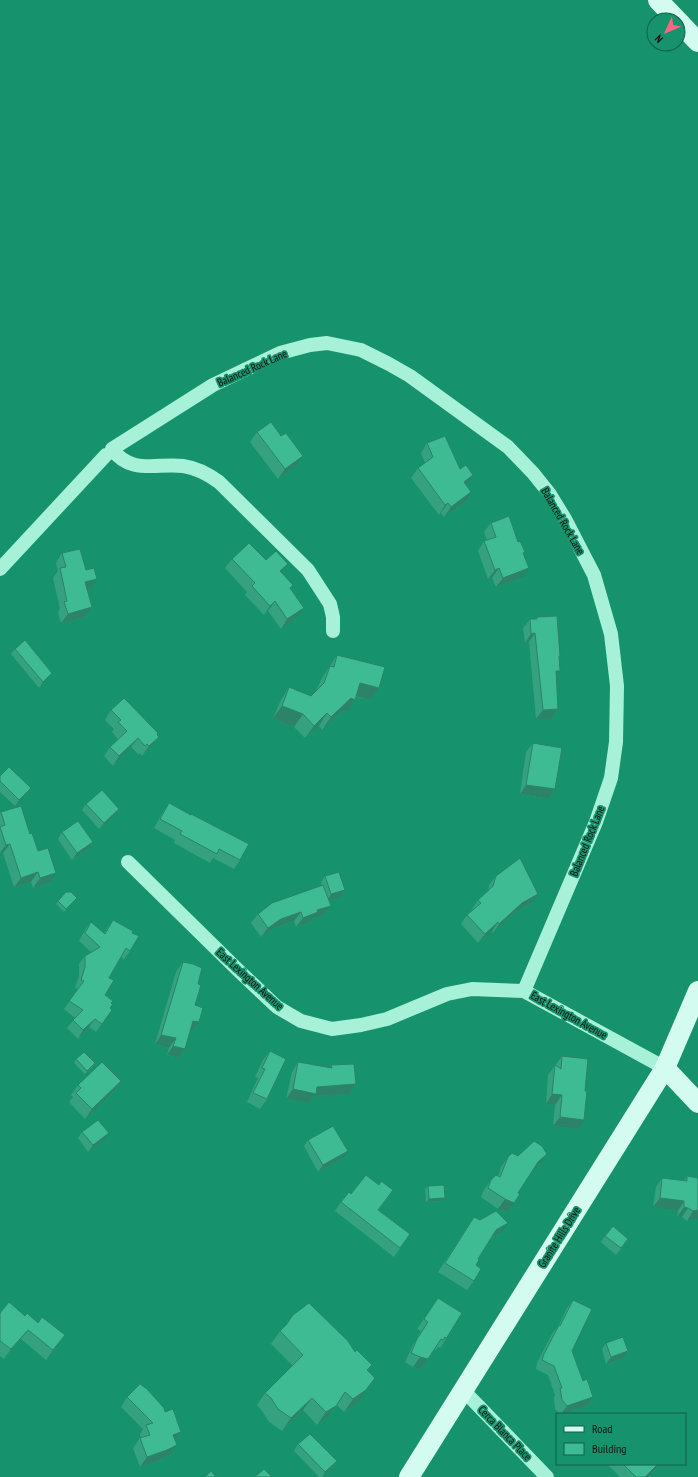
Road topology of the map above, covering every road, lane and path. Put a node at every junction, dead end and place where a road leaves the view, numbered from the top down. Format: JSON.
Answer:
{"nodes":[{"id":1,"x":658,"y":0,"type":"edge"},
{"id":2,"x":670,"y":12,"type":"edge"},
{"id":3,"x":686,"y":29,"type":"edge"},
{"id":4,"x":698,"y":42,"type":"edge"},
{"id":5,"x":109,"y":452,"type":"junction"},
{"id":6,"x":0,"y":569,"type":"edge"},
{"id":7,"x":333,"y":631,"type":"dead end"},
{"id":8,"x":128,"y":862,"type":"dead end"},
{"id":9,"x":524,"y":991,"type":"junction"},
{"id":10,"x":698,"y":991,"type":"edge"},
{"id":11,"x":665,"y":1068,"type":"junction"},
{"id":12,"x":698,"y":1103,"type":"edge"},
{"id":13,"x":464,"y":1390,"type":"junction"},
{"id":14,"x":409,"y":1477,"type":"edge"},
{"id":15,"x":547,"y":1477,"type":"edge"}],
"edges":[{"from":1,"to":2,"type":"street"},
{"from":3,"to":4,"type":"street"},
{"from":5,"to":6,"type":"street","name":"Balanced Rock Lane"},
{"from":5,"to":7,"type":"street"},
{"from":5,"to":9,"type":"street","name":"Balanced Rock Lane"},
{"from":8,"to":9,"type":"street","name":"East Lexington Avenue"},
{"from":9,"to":11,"type":"street","name":"East Lexington Avenue"},
{"from":10,"to":11,"type":"street","name":"Granite Hills Drive"},
{"from":11,"to":12,"type":"street","name":"East Lexington Avenue"},
{"from":11,"to":13,"type":"street","name":"Granite Hills Drive"},
{"from":13,"to":14,"type":"street","name":"Granite Hills Drive"},
{"from":13,"to":15,"type":"street","name":"Cerca Blanca Place"}]}
